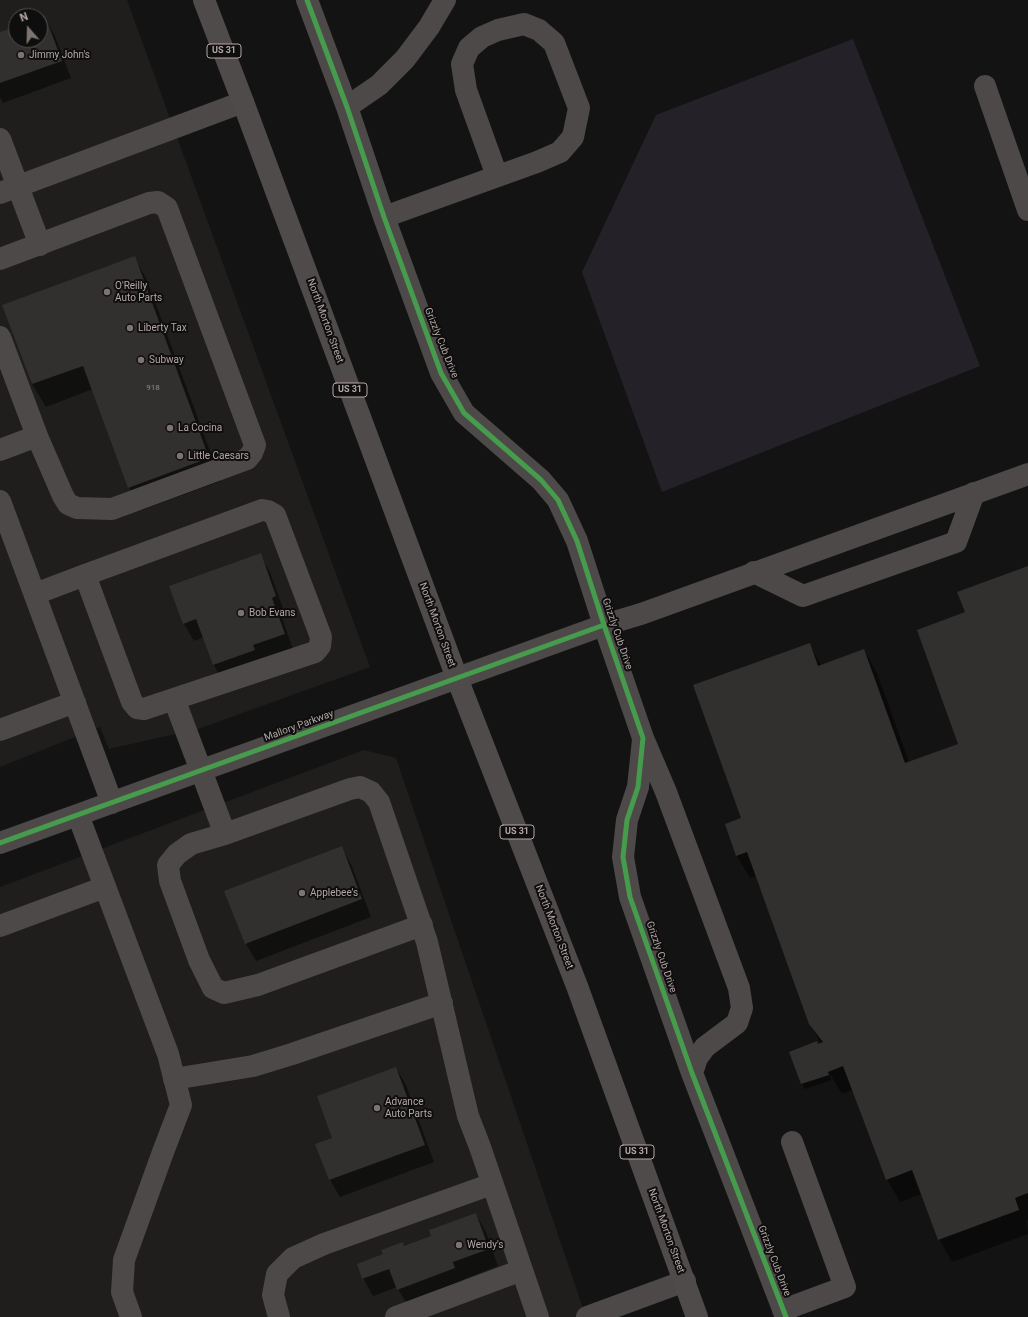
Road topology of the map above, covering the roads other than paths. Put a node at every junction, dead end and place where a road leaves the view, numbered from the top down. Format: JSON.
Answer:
{"nodes":[{"id":1,"x":204,"y":0,"type":"edge"},
{"id":2,"x":307,"y":0,"type":"edge"},
{"id":3,"x":446,"y":0,"type":"edge"},
{"id":4,"x":985,"y":86,"type":"dead end"},
{"id":5,"x":244,"y":102,"type":"junction"},
{"id":6,"x":347,"y":107,"type":"junction"},
{"id":7,"x":0,"y":139,"type":"edge"},
{"id":8,"x":497,"y":176,"type":"junction"},
{"id":9,"x":9,"y":190,"type":"edge"},
{"id":10,"x":1028,"y":210,"type":"edge"},
{"id":11,"x":384,"y":217,"type":"junction"},
{"id":12,"x":40,"y":245,"type":"junction"},
{"id":13,"x":0,"y":259,"type":"edge"},
{"id":14,"x":0,"y":337,"type":"edge"},
{"id":15,"x":38,"y":436,"type":"junction"},
{"id":16,"x":0,"y":450,"type":"edge"},
{"id":17,"x":1028,"y":474,"type":"edge"},
{"id":18,"x":974,"y":493,"type":"junction"},
{"id":19,"x":0,"y":500,"type":"edge"},
{"id":20,"x":754,"y":572,"type":"junction"},
{"id":21,"x":85,"y":575,"type":"junction"},
{"id":22,"x":35,"y":594,"type":"junction"},
{"id":23,"x":604,"y":625,"type":"junction"},
{"id":24,"x":457,"y":678,"type":"junction"},
{"id":25,"x":174,"y":699,"type":"junction"},
{"id":26,"x":75,"y":702,"type":"junction"},
{"id":27,"x":0,"y":730,"type":"edge"},
{"id":28,"x":643,"y":738,"type":"junction"},
{"id":29,"x":202,"y":771,"type":"junction"},
{"id":30,"x":112,"y":803,"type":"junction"},
{"id":31,"x":78,"y":816,"type":"junction"},
{"id":32,"x":225,"y":834,"type":"junction"},
{"id":33,"x":0,"y":844,"type":"edge"},
{"id":34,"x":105,"y":887,"type":"junction"},
{"id":35,"x":0,"y":926,"type":"edge"},
{"id":36,"x":422,"y":926,"type":"junction"},
{"id":37,"x":442,"y":1002,"type":"junction"},
{"id":38,"x":692,"y":1074,"type":"junction"},
{"id":39,"x":174,"y":1079,"type":"junction"},
{"id":40,"x":792,"y":1142,"type":"dead end"},
{"id":41,"x":492,"y":1184,"type":"junction"},
{"id":42,"x":522,"y":1270,"type":"junction"},
{"id":43,"x":684,"y":1281,"type":"junction"},
{"id":44,"x":785,"y":1313,"type":"edge"},
{"id":45,"x":131,"y":1317,"type":"edge"},
{"id":46,"x":279,"y":1317,"type":"edge"},
{"id":47,"x":396,"y":1317,"type":"edge"},
{"id":48,"x":538,"y":1317,"type":"edge"},
{"id":49,"x":586,"y":1317,"type":"edge"},
{"id":50,"x":697,"y":1317,"type":"edge"}],
"edges":[{"from":1,"to":5,"type":"main road","name":"North Morton Street","number":"US 31"},
{"from":2,"to":6,"type":"street","name":"Grizzly Cub Drive"},
{"from":3,"to":6,"type":"street"},
{"from":4,"to":10,"type":"street"},
{"from":5,"to":9,"type":"street"},
{"from":5,"to":24,"type":"main road","name":"North Morton Street","number":"US 31"},
{"from":6,"to":11,"type":"street","name":"Grizzly Cub Drive"},
{"from":7,"to":9,"type":"street"},
{"from":8,"to":8,"type":"street"},
{"from":8,"to":11,"type":"street"},
{"from":9,"to":12,"type":"street"},
{"from":11,"to":23,"type":"street","name":"Grizzly Cub Drive"},
{"from":12,"to":13,"type":"street"},
{"from":12,"to":15,"type":"street"},
{"from":14,"to":15,"type":"street"},
{"from":15,"to":16,"type":"street"},
{"from":17,"to":18,"type":"street","name":"Mallory Parkway"},
{"from":18,"to":20,"type":"street","name":"Mallory Parkway"},
{"from":18,"to":20,"type":"street"},
{"from":19,"to":22,"type":"street"},
{"from":20,"to":23,"type":"street","name":"Mallory Parkway"},
{"from":21,"to":22,"type":"street"},
{"from":21,"to":25,"type":"street"},
{"from":21,"to":25,"type":"street"},
{"from":22,"to":26,"type":"street"},
{"from":23,"to":24,"type":"street","name":"Mallory Parkway"},
{"from":23,"to":28,"type":"street","name":"Grizzly Cub Drive"},
{"from":24,"to":29,"type":"street","name":"Mallory Parkway"},
{"from":24,"to":43,"type":"main road","name":"North Morton Street","number":"US 31"},
{"from":25,"to":29,"type":"street"},
{"from":26,"to":27,"type":"street"},
{"from":26,"to":30,"type":"street"},
{"from":28,"to":38,"type":"street","name":"Grizzly Cub Drive"},
{"from":28,"to":38,"type":"street"},
{"from":29,"to":30,"type":"street","name":"Mallory Parkway"},
{"from":29,"to":32,"type":"street"},
{"from":30,"to":31,"type":"street","name":"Mallory Parkway"},
{"from":31,"to":33,"type":"street","name":"Mallory Parkway"},
{"from":31,"to":34,"type":"street"},
{"from":32,"to":36,"type":"street"},
{"from":32,"to":36,"type":"street"},
{"from":34,"to":35,"type":"street"},
{"from":34,"to":39,"type":"street"},
{"from":36,"to":37,"type":"street"},
{"from":37,"to":39,"type":"street"},
{"from":37,"to":41,"type":"street"},
{"from":38,"to":44,"type":"street","name":"Grizzly Cub Drive"},
{"from":39,"to":45,"type":"street"},
{"from":40,"to":44,"type":"street"},
{"from":41,"to":42,"type":"street"},
{"from":41,"to":46,"type":"street"},
{"from":42,"to":47,"type":"street"},
{"from":42,"to":48,"type":"street"},
{"from":43,"to":49,"type":"street"},
{"from":43,"to":50,"type":"main road","name":"North Morton Street","number":"US 31"}]}
